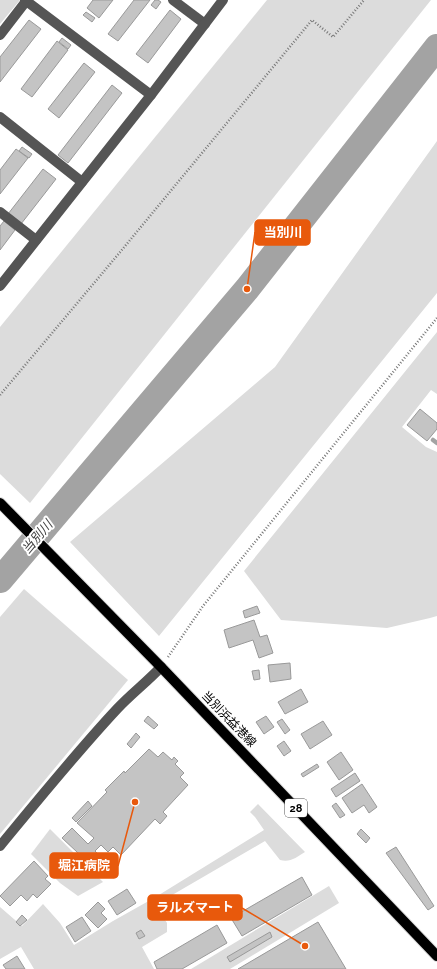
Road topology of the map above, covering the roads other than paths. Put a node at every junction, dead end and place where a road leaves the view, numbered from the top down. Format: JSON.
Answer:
{"nodes":[{"id":1,"x":173,"y":0,"type":"edge"},
{"id":2,"x":223,"y":0,"type":"edge"},
{"id":3,"x":26,"y":1,"type":"edge"},
{"id":4,"x":205,"y":24,"type":"junction"},
{"id":5,"x":0,"y":34,"type":"edge"},
{"id":6,"x":151,"y":95,"type":"junction"},
{"id":7,"x":0,"y":117,"type":"edge"},
{"id":8,"x":82,"y":182,"type":"junction"},
{"id":9,"x":0,"y":212,"type":"edge"},
{"id":10,"x":36,"y":240,"type":"junction"},
{"id":11,"x":0,"y":286,"type":"edge"},
{"id":12,"x":0,"y":503,"type":"edge"},
{"id":13,"x":158,"y":664,"type":"junction"},
{"id":14,"x":0,"y":846,"type":"edge"},
{"id":15,"x":437,"y":956,"type":"edge"}],
"edges":[{"from":1,"to":4,"type":"street"},
{"from":2,"to":4,"type":"street"},
{"from":3,"to":5,"type":"street"},
{"from":3,"to":6,"type":"street"},
{"from":4,"to":6,"type":"street"},
{"from":6,"to":8,"type":"street"},
{"from":7,"to":8,"type":"street"},
{"from":8,"to":10,"type":"street"},
{"from":9,"to":10,"type":"street"},
{"from":10,"to":11,"type":"street"},
{"from":12,"to":13,"type":"main road","name":"当別浜益港線","number":"28"},
{"from":13,"to":14,"type":"street"},
{"from":13,"to":15,"type":"main road","name":"当別浜益港線","number":"28"}]}
